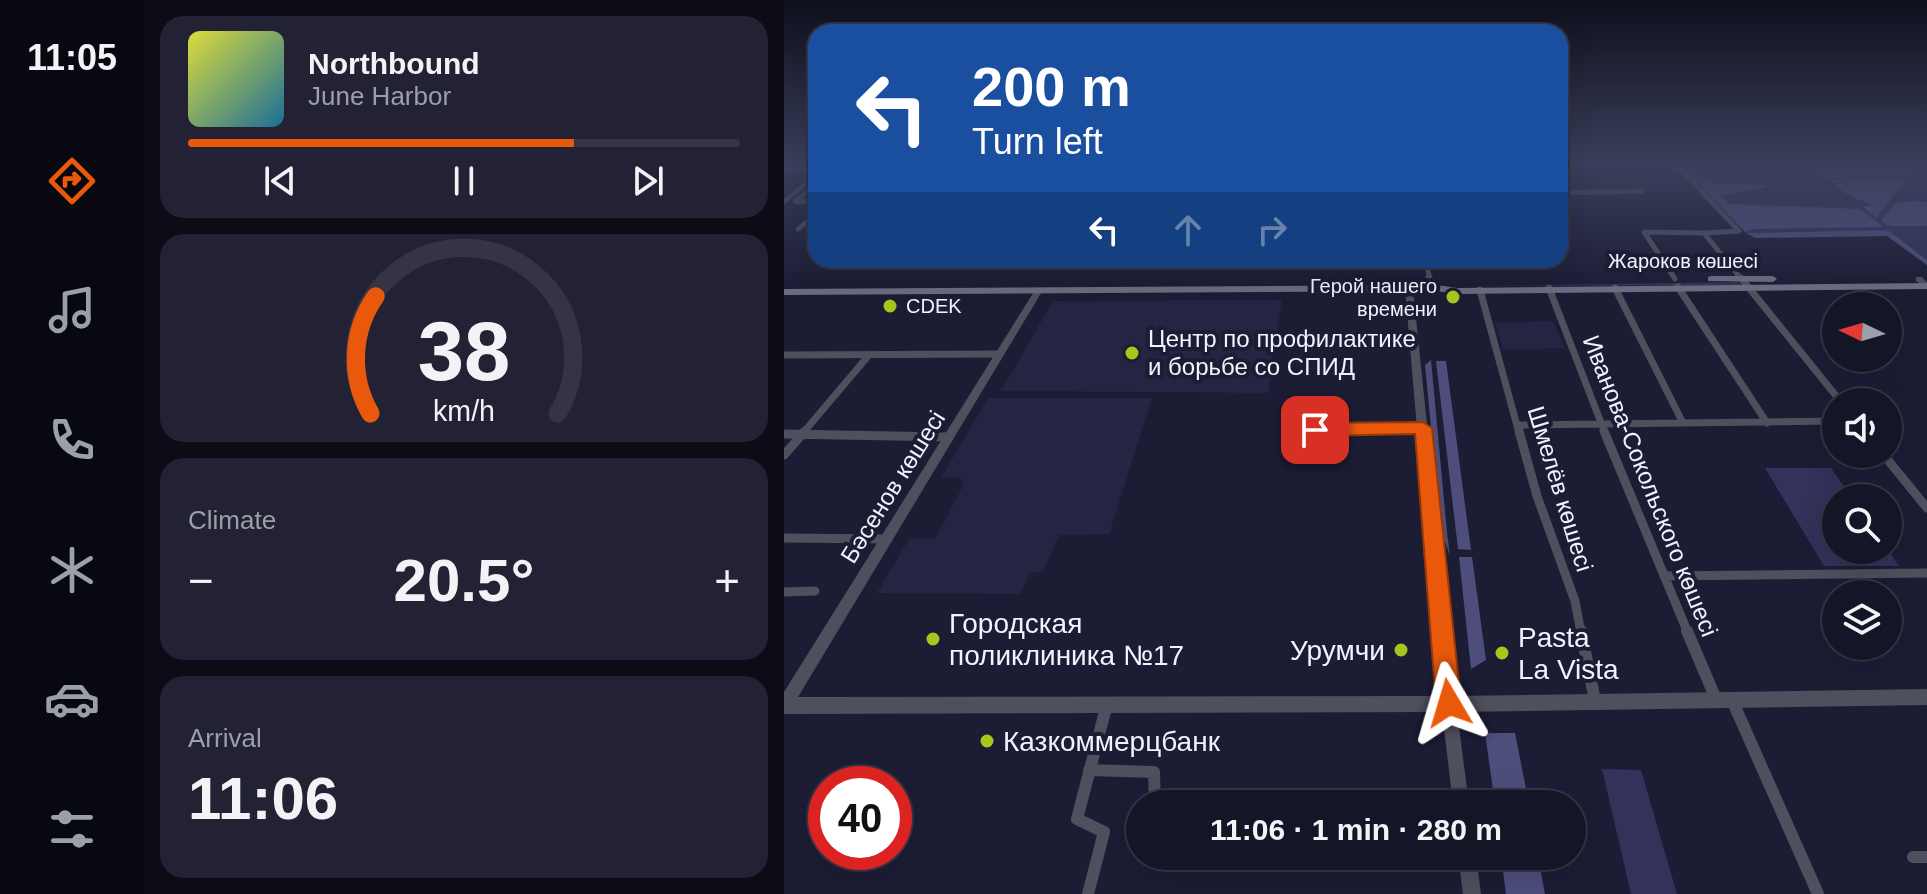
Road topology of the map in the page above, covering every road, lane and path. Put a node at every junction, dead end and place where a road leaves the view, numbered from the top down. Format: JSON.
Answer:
{"nodes":[{"id":1,"x":1714,"y":205,"type":"edge"},
{"id":2,"x":808,"y":221,"type":"edge"},
{"id":3,"x":798,"y":229,"type":"dead end"},
{"id":4,"x":1704,"y":233,"type":"junction"},
{"id":5,"x":1429,"y":268,"type":"edge"},
{"id":6,"x":1925,"y":282,"type":"edge"},
{"id":7,"x":1676,"y":283,"type":"junction"},
{"id":8,"x":1745,"y":283,"type":"junction"},
{"id":9,"x":1436,"y":288,"type":"junction"},
{"id":10,"x":1549,"y":288,"type":"junction"},
{"id":11,"x":1615,"y":288,"type":"junction"},
{"id":12,"x":1409,"y":289,"type":"junction"},
{"id":13,"x":1039,"y":290,"type":"junction"},
{"id":14,"x":1480,"y":290,"type":"junction"},
{"id":15,"x":784,"y":292,"type":"edge"},
{"id":16,"x":999,"y":354,"type":"junction"},
{"id":17,"x":784,"y":355,"type":"edge"},
{"id":18,"x":869,"y":355,"type":"junction"},
{"id":19,"x":1830,"y":388,"type":"edge"},
{"id":20,"x":1822,"y":421,"type":"edge"},
{"id":21,"x":1683,"y":423,"type":"junction"},
{"id":22,"x":1767,"y":423,"type":"junction"},
{"id":23,"x":1601,"y":424,"type":"junction"},
{"id":24,"x":1519,"y":425,"type":"junction"},
{"id":25,"x":1423,"y":428,"type":"junction"},
{"id":26,"x":1315,"y":430,"type":"dead end"},
{"id":27,"x":784,"y":434,"type":"edge"},
{"id":28,"x":801,"y":434,"type":"junction"},
{"id":29,"x":948,"y":437,"type":"junction"},
{"id":30,"x":784,"y":455,"type":"edge"},
{"id":31,"x":1894,"y":468,"type":"edge"},
{"id":32,"x":1927,"y":508,"type":"edge"},
{"id":33,"x":784,"y":538,"type":"edge"},
{"id":34,"x":886,"y":539,"type":"junction"},
{"id":35,"x":1927,"y":573,"type":"edge"},
{"id":36,"x":1664,"y":576,"type":"junction"},
{"id":37,"x":815,"y":591,"type":"dead end"},
{"id":38,"x":784,"y":592,"type":"edge"},
{"id":39,"x":1927,"y":697,"type":"edge"},
{"id":40,"x":1724,"y":699,"type":"junction"},
{"id":41,"x":1595,"y":702,"type":"junction"},
{"id":42,"x":1449,"y":703,"type":"junction"},
{"id":43,"x":1108,"y":704,"type":"junction"},
{"id":44,"x":784,"y":705,"type":"edge"},
{"id":45,"x":1089,"y":770,"type":"junction"},
{"id":46,"x":1155,"y":790,"type":"edge"},
{"id":47,"x":1459,"y":790,"type":"edge"},
{"id":48,"x":1469,"y":870,"type":"edge"},
{"id":49,"x":1088,"y":894,"type":"edge"},
{"id":50,"x":1472,"y":894,"type":"edge"},
{"id":51,"x":1818,"y":894,"type":"edge"}],
"edges":[{"from":1,"to":4,"type":"street"},
{"from":2,"to":3,"type":"street"},
{"from":4,"to":7,"type":"street"},
{"from":4,"to":8,"type":"street"},
{"from":5,"to":9,"type":"street"},
{"from":6,"to":8,"type":"main road","name":"Жароков көшесі"},
{"from":7,"to":8,"type":"main road","name":"Жароков көшесі"},
{"from":7,"to":9,"type":"main road","name":"Жароков көшесі"},
{"from":7,"to":11,"type":"main road","name":"Жароков көшесі"},
{"from":7,"to":22,"type":"street"},
{"from":8,"to":19,"type":"street"},
{"from":9,"to":12,"type":"main road","name":"Жароков көшесі"},
{"from":9,"to":14,"type":"main road","name":"Жароков көшесі"},
{"from":10,"to":11,"type":"main road","name":"Жароков көшесі"},
{"from":10,"to":14,"type":"main road","name":"Жароков көшесі"},
{"from":10,"to":23,"type":"street","name":"Иванова-Сокольского көшесі"},
{"from":11,"to":21,"type":"street"},
{"from":12,"to":13,"type":"main road","name":"Жароков көшесі"},
{"from":12,"to":25,"type":"street"},
{"from":13,"to":15,"type":"main road","name":"Жароков көшесі"},
{"from":13,"to":16,"type":"street","name":"Бәсенов көшесі"},
{"from":14,"to":24,"type":"street","name":"Шмелёв көшесі"},
{"from":16,"to":18,"type":"street"},
{"from":16,"to":29,"type":"street","name":"Бәсенов көшесі"},
{"from":17,"to":18,"type":"street"},
{"from":18,"to":28,"type":"street"},
{"from":20,"to":22,"type":"street"},
{"from":21,"to":22,"type":"street"},
{"from":21,"to":23,"type":"street"},
{"from":23,"to":24,"type":"street"},
{"from":23,"to":36,"type":"street","name":"Иванова-Сокольского көшесі"},
{"from":24,"to":41,"type":"street","name":"Шмелёв көшесі"},
{"from":25,"to":26,"type":"street"},
{"from":25,"to":42,"type":"street"},
{"from":27,"to":28,"type":"street"},
{"from":28,"to":29,"type":"street"},
{"from":28,"to":30,"type":"street"},
{"from":29,"to":34,"type":"street","name":"Бәсенов көшесі"},
{"from":31,"to":32,"type":"street"},
{"from":33,"to":34,"type":"street"},
{"from":34,"to":44,"type":"street","name":"Бәсенов көшесі"},
{"from":35,"to":36,"type":"street"},
{"from":36,"to":40,"type":"street","name":"Иванова-Сокольского көшесі"},
{"from":37,"to":38,"type":"street"},
{"from":39,"to":40,"type":"street"},
{"from":40,"to":41,"type":"street"},
{"from":40,"to":51,"type":"street","name":"Иванова-Сокольского көшесі"},
{"from":41,"to":42,"type":"street"},
{"from":42,"to":43,"type":"street"},
{"from":42,"to":47,"type":"street"},
{"from":43,"to":44,"type":"street"},
{"from":43,"to":45,"type":"street"},
{"from":45,"to":46,"type":"street"},
{"from":45,"to":49,"type":"street"},
{"from":48,"to":50,"type":"street"}]}
